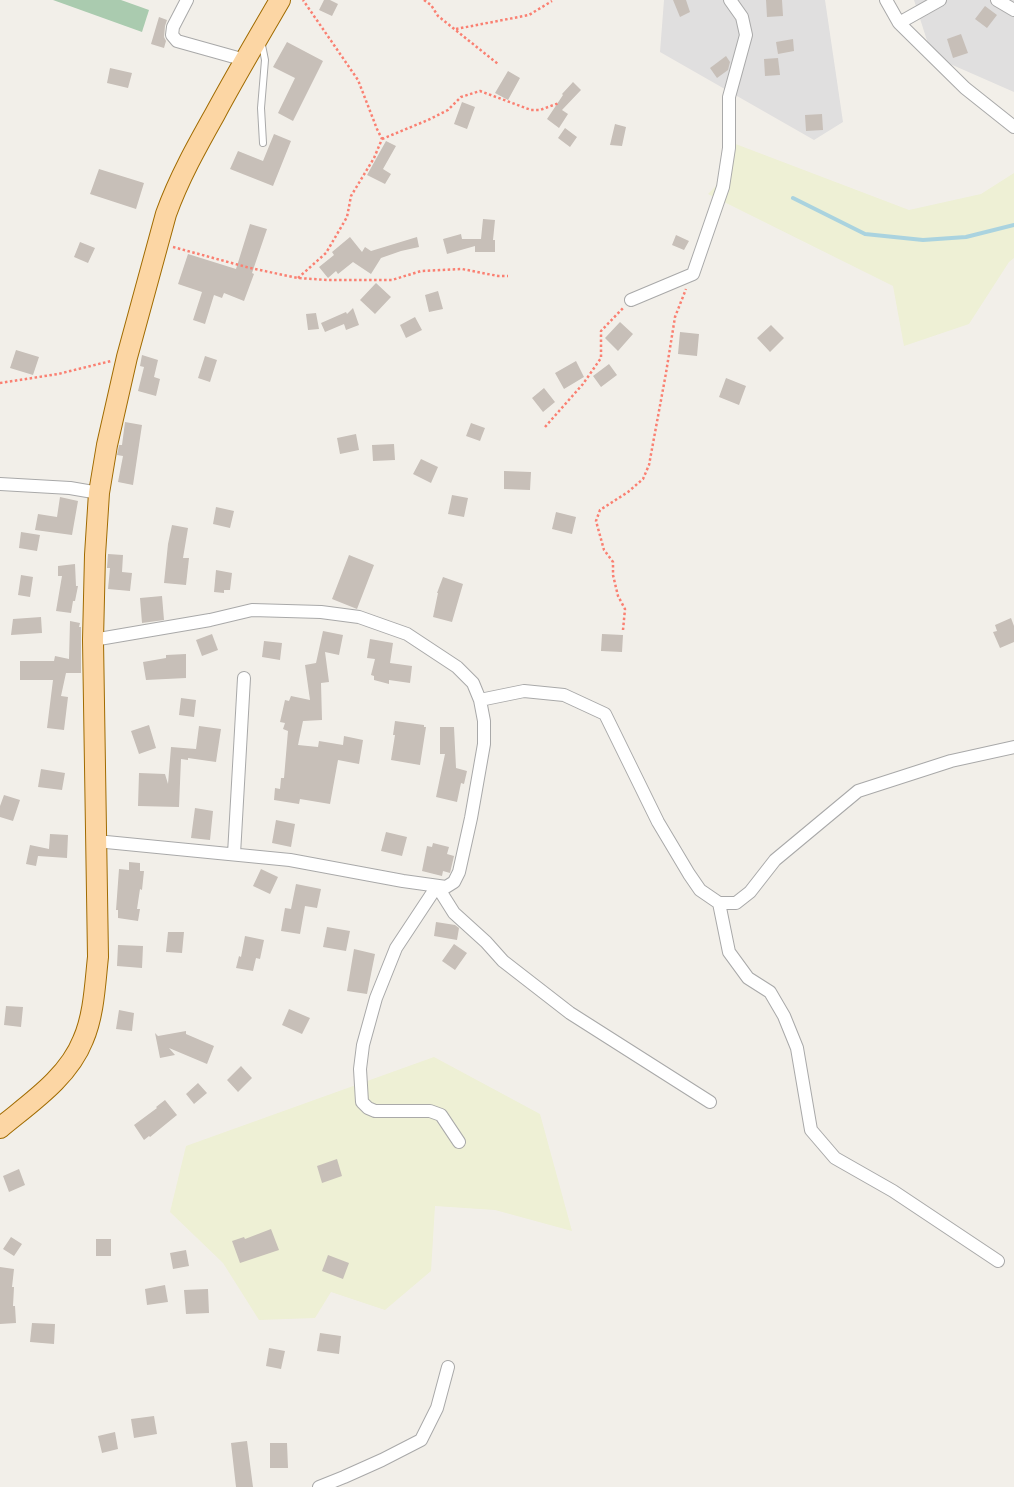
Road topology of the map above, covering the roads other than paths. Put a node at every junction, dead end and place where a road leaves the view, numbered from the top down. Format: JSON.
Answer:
{"nodes":[{"id":1,"x":187,"y":0,"type":"edge"},
{"id":2,"x":280,"y":0,"type":"edge"},
{"id":3,"x":730,"y":0,"type":"edge"},
{"id":4,"x":886,"y":0,"type":"edge"},
{"id":5,"x":940,"y":0,"type":"edge"},
{"id":6,"x":997,"y":0,"type":"edge"},
{"id":7,"x":1014,"y":10,"type":"edge"},
{"id":8,"x":899,"y":23,"type":"junction"},
{"id":9,"x":260,"y":35,"type":"junction"},
{"id":10,"x":245,"y":60,"type":"junction"},
{"id":11,"x":1014,"y":127,"type":"edge"},
{"id":12,"x":263,"y":143,"type":"dead end"},
{"id":13,"x":631,"y":300,"type":"road end"},
{"id":14,"x":0,"y":484,"type":"edge"},
{"id":15,"x":99,"y":493,"type":"junction"},
{"id":16,"x":93,"y":640,"type":"junction"},
{"id":17,"x":244,"y":678,"type":"dead end"},
{"id":18,"x":480,"y":700,"type":"junction"},
{"id":19,"x":1014,"y":747,"type":"edge"},
{"id":20,"x":96,"y":841,"type":"junction"},
{"id":21,"x":234,"y":854,"type":"junction"},
{"id":22,"x":437,"y":886,"type":"junction"},
{"id":23,"x":719,"y":902,"type":"junction"},
{"id":24,"x":710,"y":1102,"type":"dead end"},
{"id":25,"x":0,"y":1128,"type":"edge"},
{"id":26,"x":459,"y":1142,"type":"dead end"},
{"id":27,"x":998,"y":1261,"type":"dead end"},
{"id":28,"x":448,"y":1367,"type":"dead end"},
{"id":29,"x":319,"y":1487,"type":"edge"}],
"edges":[{"from":1,"to":10,"type":"street"},
{"from":2,"to":9,"type":"main road"},
{"from":3,"to":13,"type":"street"},
{"from":4,"to":8,"type":"street"},
{"from":5,"to":8,"type":"street"},
{"from":6,"to":7,"type":"street"},
{"from":8,"to":11,"type":"street"},
{"from":9,"to":10,"type":"main road"},
{"from":9,"to":12,"type":"lane"},
{"from":10,"to":15,"type":"main road"},
{"from":14,"to":15,"type":"street"},
{"from":15,"to":16,"type":"main road"},
{"from":16,"to":18,"type":"street"},
{"from":16,"to":20,"type":"main road"},
{"from":17,"to":21,"type":"street"},
{"from":18,"to":22,"type":"street"},
{"from":18,"to":23,"type":"street"},
{"from":19,"to":23,"type":"street"},
{"from":20,"to":21,"type":"street"},
{"from":20,"to":25,"type":"main road"},
{"from":21,"to":22,"type":"street"},
{"from":22,"to":24,"type":"street"},
{"from":22,"to":26,"type":"street"},
{"from":23,"to":27,"type":"street"},
{"from":28,"to":29,"type":"street"}]}
